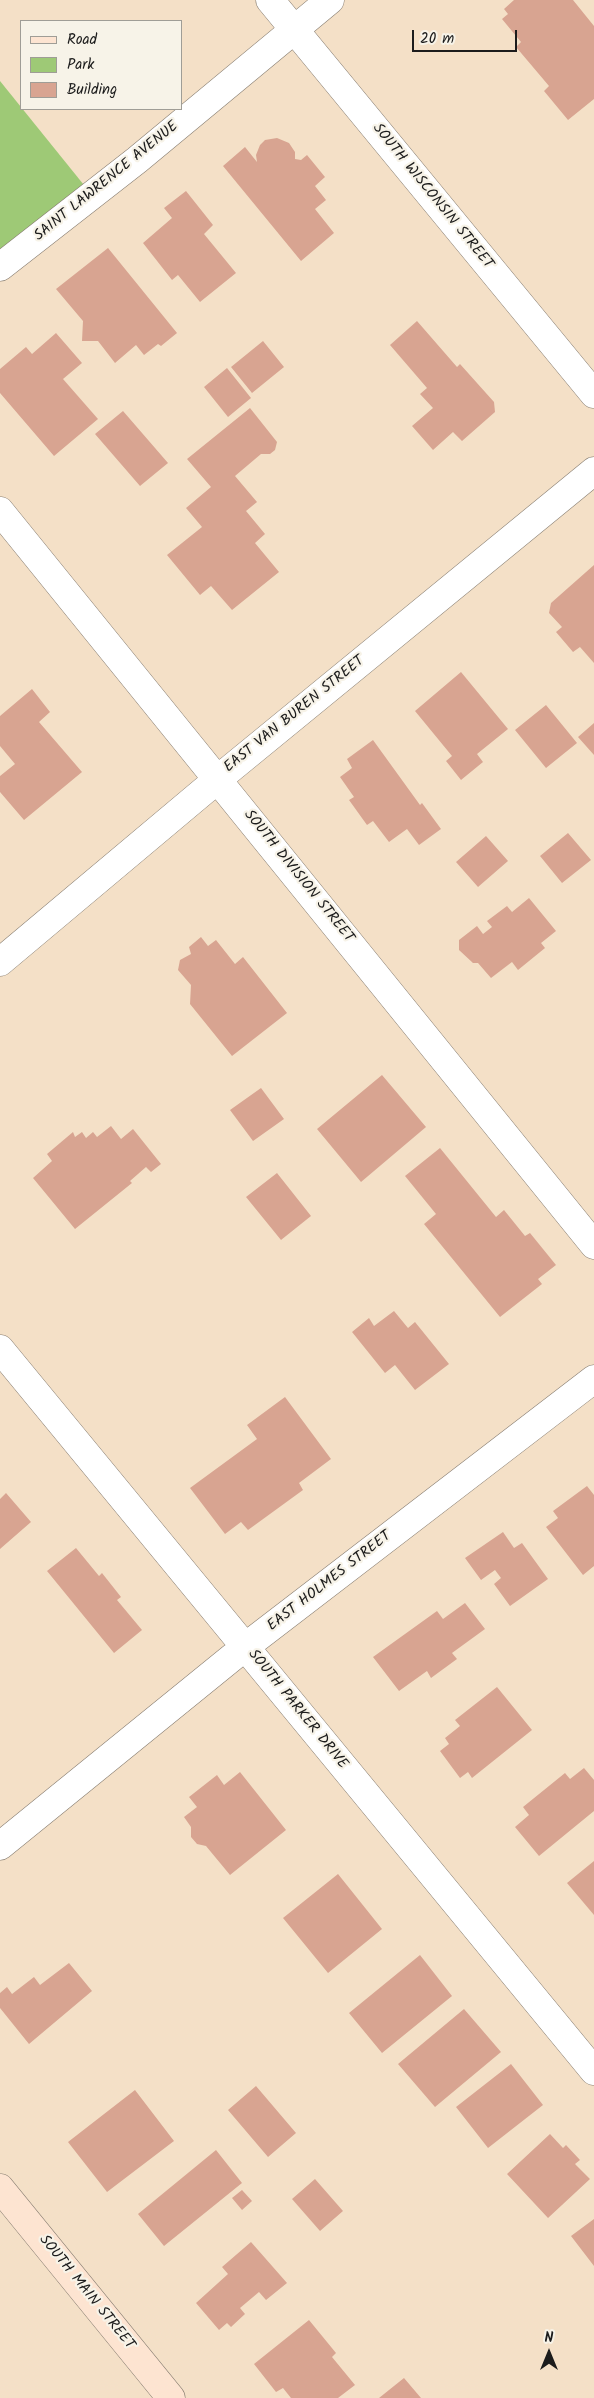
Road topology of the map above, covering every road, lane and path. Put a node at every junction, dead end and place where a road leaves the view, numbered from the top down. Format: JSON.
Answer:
{"nodes":[{"id":1,"x":270,"y":0,"type":"edge"},
{"id":2,"x":330,"y":0,"type":"edge"},
{"id":3,"x":294,"y":29,"type":"junction"},
{"id":4,"x":0,"y":267,"type":"edge"},
{"id":5,"x":594,"y":394,"type":"edge"},
{"id":6,"x":594,"y":471,"type":"edge"},
{"id":7,"x":0,"y":511,"type":"edge"},
{"id":8,"x":218,"y":778,"type":"junction"},
{"id":9,"x":0,"y":962,"type":"edge"},
{"id":10,"x":594,"y":1245,"type":"edge"},
{"id":11,"x":0,"y":1349,"type":"edge"},
{"id":12,"x":594,"y":1379,"type":"edge"},
{"id":13,"x":245,"y":1648,"type":"junction"},
{"id":14,"x":0,"y":1846,"type":"edge"},
{"id":15,"x":594,"y":2071,"type":"edge"},
{"id":16,"x":0,"y":2188,"type":"edge"},
{"id":17,"x":171,"y":2398,"type":"edge"}],
"edges":[{"from":1,"to":3,"type":"street","name":"SOUTH WISCONSIN STREET"},
{"from":2,"to":3,"type":"street","name":"SAINT LAWRENCE AVENUE"},
{"from":3,"to":4,"type":"street","name":"SAINT LAWRENCE AVENUE"},
{"from":3,"to":5,"type":"street","name":"SOUTH WISCONSIN STREET"},
{"from":6,"to":8,"type":"street","name":"EAST VAN BUREN STREET"},
{"from":7,"to":8,"type":"street","name":"SOUTH DIVISION STREET"},
{"from":8,"to":9,"type":"street","name":"EAST VAN BUREN STREET"},
{"from":8,"to":10,"type":"street","name":"SOUTH DIVISION STREET"},
{"from":11,"to":13,"type":"street","name":"SOUTH PARKER DRIVE"},
{"from":12,"to":13,"type":"street","name":"EAST HOLMES STREET"},
{"from":13,"to":14,"type":"street","name":"EAST HOLMES STREET"},
{"from":13,"to":15,"type":"street","name":"SOUTH PARKER DRIVE"},
{"from":16,"to":17,"type":"main road","name":"SOUTH MAIN STREET"}]}
